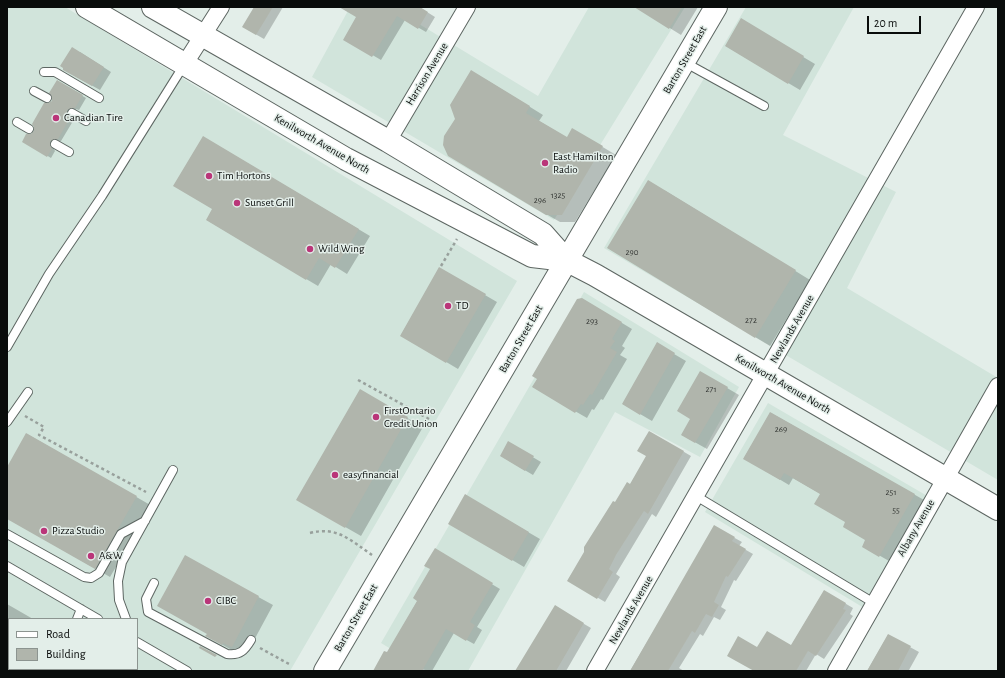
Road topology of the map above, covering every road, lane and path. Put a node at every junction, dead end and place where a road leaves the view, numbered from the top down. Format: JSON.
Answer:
{"nodes":[{"id":1,"x":87,"y":7,"type":"edge"},
{"id":2,"x":153,"y":7,"type":"edge"},
{"id":3,"x":221,"y":7,"type":"edge"},
{"id":4,"x":467,"y":7,"type":"edge"},
{"id":5,"x":716,"y":7,"type":"edge"},
{"id":6,"x":976,"y":7,"type":"edge"},
{"id":7,"x":202,"y":36,"type":"junction"},
{"id":8,"x":684,"y":61,"type":"junction"},
{"id":9,"x":184,"y":65,"type":"junction"},
{"id":10,"x":44,"y":72,"type":"dead end"},
{"id":11,"x":34,"y":91,"type":"dead end"},
{"id":12,"x":47,"y":98,"type":"dead end"},
{"id":13,"x":99,"y":98,"type":"dead end"},
{"id":14,"x":764,"y":106,"type":"dead end"},
{"id":15,"x":72,"y":113,"type":"dead end"},
{"id":16,"x":86,"y":121,"type":"dead end"},
{"id":17,"x":17,"y":122,"type":"dead end"},
{"id":18,"x":29,"y":129,"type":"dead end"},
{"id":19,"x":388,"y":141,"type":"junction"},
{"id":20,"x":55,"y":144,"type":"dead end"},
{"id":21,"x":69,"y":152,"type":"dead end"},
{"id":22,"x":456,"y":239,"type":"dead end"},
{"id":23,"x":566,"y":260,"type":"junction"},
{"id":24,"x":441,"y":266,"type":"dead end"},
{"id":25,"x":7,"y":347,"type":"edge"},
{"id":26,"x":766,"y":374,"type":"junction"},
{"id":27,"x":358,"y":380,"type":"dead end"},
{"id":28,"x":998,"y":386,"type":"edge"},
{"id":29,"x":28,"y":392,"type":"dead end"},
{"id":30,"x":16,"y":411,"type":"junction"},
{"id":31,"x":429,"y":420,"type":"dead end"},
{"id":32,"x":7,"y":422,"type":"edge"},
{"id":33,"x":173,"y":470,"type":"dead end"},
{"id":34,"x":945,"y":477,"type":"junction"},
{"id":35,"x":696,"y":496,"type":"junction"},
{"id":36,"x":158,"y":499,"type":"junction"},
{"id":37,"x":998,"y":509,"type":"edge"},
{"id":38,"x":145,"y":521,"type":"junction"},
{"id":39,"x":310,"y":533,"type":"dead end"},
{"id":40,"x":7,"y":534,"type":"edge"},
{"id":41,"x":7,"y":566,"type":"edge"},
{"id":42,"x":387,"y":566,"type":"junction"},
{"id":43,"x":154,"y":583,"type":"dead end"},
{"id":44,"x":874,"y":603,"type":"junction"},
{"id":45,"x":82,"y":609,"type":"junction"},
{"id":46,"x":78,"y":618,"type":"edge"},
{"id":47,"x":96,"y":618,"type":"edge"},
{"id":48,"x":126,"y":618,"type":"edge"},
{"id":49,"x":251,"y":640,"type":"joint"},
{"id":50,"x":140,"y":643,"type":"edge"},
{"id":51,"x":289,"y":664,"type":"dead end"},
{"id":52,"x":187,"y":671,"type":"edge"},
{"id":53,"x":325,"y":671,"type":"edge"},
{"id":54,"x":596,"y":671,"type":"edge"},
{"id":55,"x":836,"y":671,"type":"edge"}],
"edges":[{"from":1,"to":9,"type":"main road","name":"Kenilworth Avenue North"},
{"from":2,"to":7,"type":"main road","name":"Kenilworth Avenue North"},
{"from":3,"to":7,"type":"street"},
{"from":4,"to":19,"type":"street","name":"Harrison Avenue"},
{"from":5,"to":8,"type":"main road","name":"Barton Street East"},
{"from":6,"to":26,"type":"street","name":"Newlands Avenue"},
{"from":7,"to":9,"type":"street"},
{"from":7,"to":19,"type":"main road","name":"Kenilworth Avenue North"},
{"from":8,"to":14,"type":"lane"},
{"from":8,"to":23,"type":"main road","name":"Barton Street East"},
{"from":9,"to":23,"type":"main road","name":"Kenilworth Avenue North"},
{"from":9,"to":25,"type":"lane"},
{"from":10,"to":13,"type":"lane"},
{"from":11,"to":12,"type":"lane"},
{"from":15,"to":16,"type":"lane"},
{"from":17,"to":18,"type":"lane"},
{"from":19,"to":23,"type":"main road","name":"Kenilworth Avenue North"},
{"from":20,"to":21,"type":"lane"},
{"from":22,"to":24,"type":"path"},
{"from":23,"to":26,"type":"main road","name":"Kenilworth Avenue North"},
{"from":23,"to":42,"type":"main road","name":"Barton Street East"},
{"from":26,"to":34,"type":"main road","name":"Kenilworth Avenue North"},
{"from":26,"to":35,"type":"street","name":"Newlands Avenue"},
{"from":27,"to":31,"type":"path"},
{"from":28,"to":34,"type":"street","name":"Albany Avenue"},
{"from":29,"to":30,"type":"lane"},
{"from":30,"to":32,"type":"lane"},
{"from":30,"to":36,"type":"path"},
{"from":33,"to":36,"type":"lane"},
{"from":34,"to":37,"type":"main road","name":"Kenilworth Avenue North"},
{"from":34,"to":44,"type":"street","name":"Albany Avenue"},
{"from":35,"to":44,"type":"lane"},
{"from":35,"to":54,"type":"street","name":"Newlands Avenue"},
{"from":36,"to":38,"type":"lane"},
{"from":38,"to":40,"type":"lane"},
{"from":38,"to":48,"type":"lane"},
{"from":39,"to":42,"type":"path"},
{"from":41,"to":45,"type":"lane"},
{"from":42,"to":53,"type":"main road","name":"Barton Street East"},
{"from":43,"to":49,"type":"lane"},
{"from":44,"to":55,"type":"street","name":"Albany Avenue"},
{"from":45,"to":46,"type":"lane"},
{"from":45,"to":47,"type":"lane"},
{"from":49,"to":51,"type":"path"},
{"from":50,"to":52,"type":"lane"}]}
